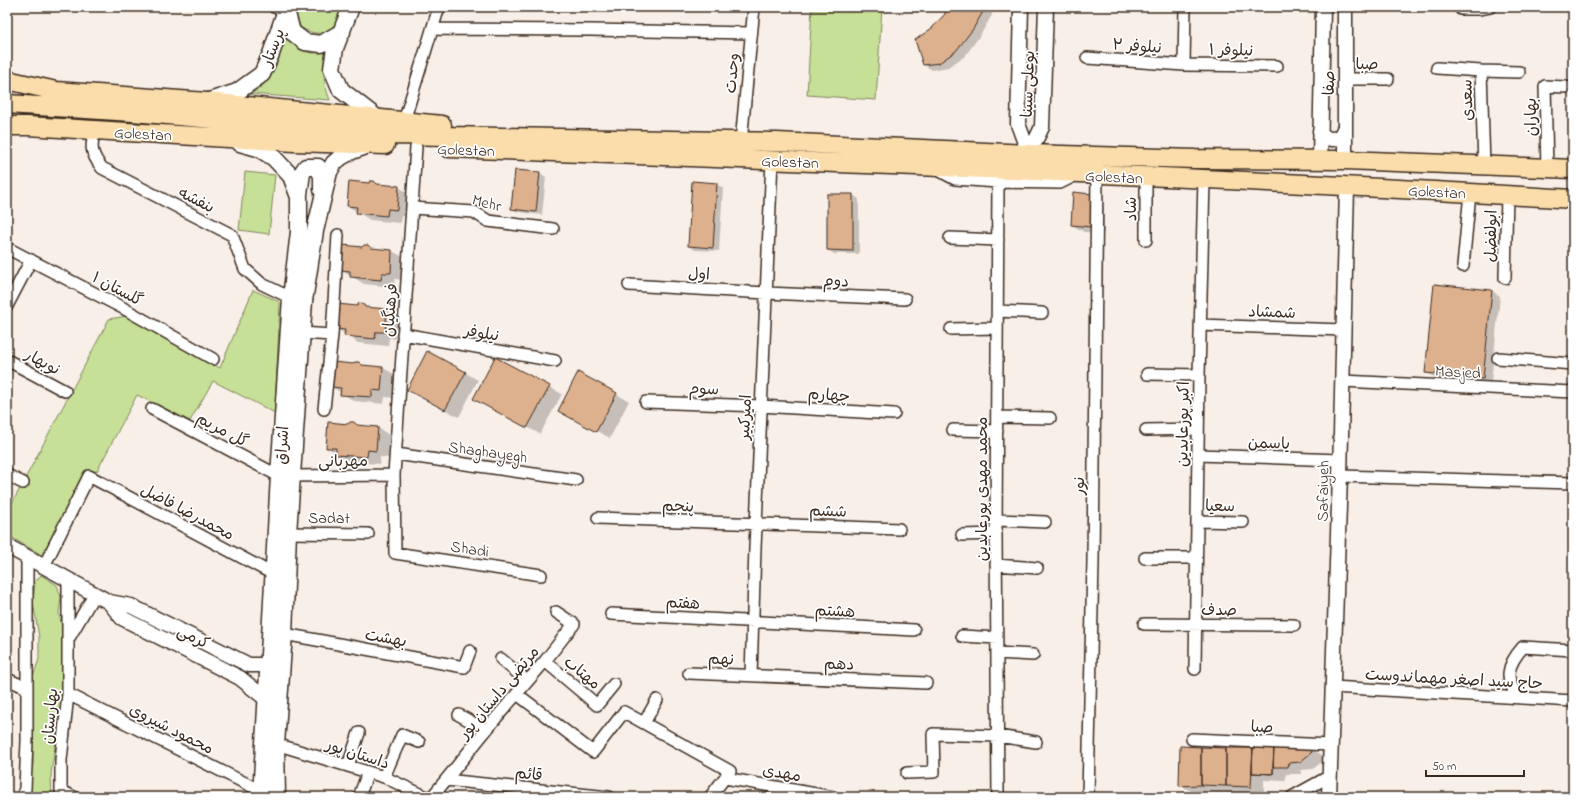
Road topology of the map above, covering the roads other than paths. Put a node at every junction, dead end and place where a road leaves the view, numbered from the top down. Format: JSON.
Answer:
{"nodes":[{"id":1,"x":351,"y":7,"type":"edge"},
{"id":2,"x":439,"y":7,"type":"edge"},
{"id":3,"x":754,"y":7,"type":"edge"},
{"id":4,"x":1021,"y":7,"type":"edge"},
{"id":5,"x":1046,"y":7,"type":"edge"},
{"id":6,"x":1185,"y":7,"type":"edge"},
{"id":7,"x":1323,"y":7,"type":"edge"},
{"id":8,"x":1346,"y":7,"type":"edge"},
{"id":9,"x":1460,"y":7,"type":"edge"},
{"id":10,"x":1490,"y":7,"type":"edge"},
{"id":11,"x":283,"y":8,"type":"edge"},
{"id":12,"x":432,"y":29,"type":"junction"},
{"id":13,"x":342,"y":32,"type":"junction"},
{"id":14,"x":751,"y":33,"type":"junction"},
{"id":15,"x":1087,"y":58,"type":"dead end"},
{"id":16,"x":1184,"y":65,"type":"junction"},
{"id":17,"x":1277,"y":66,"type":"dead end"},
{"id":18,"x":1437,"y":68,"type":"dead end"},
{"id":19,"x":1481,"y":71,"type":"junction"},
{"id":20,"x":1519,"y":72,"type":"dead end"},
{"id":21,"x":1345,"y":79,"type":"junction"},
{"id":22,"x":1388,"y":79,"type":"dead end"},
{"id":23,"x":8,"y":80,"type":"edge"},
{"id":24,"x":1566,"y":87,"type":"dead end"},
{"id":25,"x":207,"y":102,"type":"junction"},
{"id":26,"x":7,"y":104,"type":"edge"},
{"id":27,"x":377,"y":118,"type":"junction"},
{"id":28,"x":404,"y":121,"type":"junction"},
{"id":29,"x":7,"y":126,"type":"edge"},
{"id":30,"x":1344,"y":129,"type":"junction"},
{"id":31,"x":95,"y":130,"type":"junction"},
{"id":32,"x":1320,"y":131,"type":"junction"},
{"id":33,"x":222,"y":138,"type":"junction"},
{"id":34,"x":570,"y":138,"type":"junction"},
{"id":35,"x":741,"y":142,"type":"junction"},
{"id":36,"x":371,"y":145,"type":"junction"},
{"id":37,"x":416,"y":147,"type":"junction"},
{"id":38,"x":1029,"y":154,"type":"junction"},
{"id":39,"x":772,"y":160,"type":"junction"},
{"id":40,"x":1320,"y":160,"type":"junction"},
{"id":41,"x":1345,"y":160,"type":"junction"},
{"id":42,"x":1484,"y":166,"type":"junction"},
{"id":43,"x":934,"y":168,"type":"junction"},
{"id":44,"x":1547,"y":168,"type":"junction"},
{"id":45,"x":1573,"y":169,"type":"edge"},
{"id":46,"x":1028,"y":172,"type":"junction"},
{"id":47,"x":1078,"y":174,"type":"junction"},
{"id":48,"x":1097,"y":175,"type":"junction"},
{"id":49,"x":1146,"y":177,"type":"junction"},
{"id":50,"x":1204,"y":180,"type":"junction"},
{"id":51,"x":998,"y":182,"type":"junction"},
{"id":52,"x":1347,"y":186,"type":"junction"},
{"id":53,"x":1470,"y":193,"type":"junction"},
{"id":54,"x":1507,"y":195,"type":"junction"},
{"id":55,"x":299,"y":196,"type":"junction"},
{"id":56,"x":322,"y":197,"type":"junction"},
{"id":57,"x":1573,"y":200,"type":"edge"},
{"id":58,"x":412,"y":208,"type":"junction"},
{"id":59,"x":553,"y":229,"type":"dead end"},
{"id":60,"x":338,"y":235,"type":"dead end"},
{"id":61,"x":950,"y":238,"type":"dead end"},
{"id":62,"x":998,"y":240,"type":"junction"},
{"id":63,"x":1146,"y":240,"type":"dead end"},
{"id":64,"x":7,"y":248,"type":"edge"},
{"id":65,"x":30,"y":260,"type":"junction"},
{"id":66,"x":1463,"y":266,"type":"dead end"},
{"id":67,"x":1505,"y":278,"type":"dead end"},
{"id":68,"x":630,"y":285,"type":"dead end"},
{"id":69,"x":766,"y":294,"type":"junction"},
{"id":70,"x":292,"y":298,"type":"junction"},
{"id":71,"x":905,"y":299,"type":"dead end"},
{"id":72,"x":7,"y":306,"type":"edge"},
{"id":73,"x":998,"y":311,"type":"junction"},
{"id":74,"x":1042,"y":313,"type":"dead end"},
{"id":75,"x":1200,"y":325,"type":"junction"},
{"id":76,"x":997,"y":328,"type":"junction"},
{"id":77,"x":951,"y":329,"type":"dead end"},
{"id":78,"x":1343,"y":330,"type":"junction"},
{"id":79,"x":301,"y":334,"type":"junction"},
{"id":80,"x":403,"y":334,"type":"junction"},
{"id":81,"x":332,"y":335,"type":"junction"},
{"id":82,"x":1498,"y":358,"type":"dead end"},
{"id":83,"x":213,"y":359,"type":"dead end"},
{"id":84,"x":7,"y":360,"type":"edge"},
{"id":85,"x":555,"y":361,"type":"dead end"},
{"id":86,"x":1573,"y":364,"type":"edge"},
{"id":87,"x":1147,"y":374,"type":"dead end"},
{"id":88,"x":1199,"y":374,"type":"junction"},
{"id":89,"x":1342,"y":381,"type":"junction"},
{"id":90,"x":65,"y":391,"type":"dead end"},
{"id":91,"x":1573,"y":392,"type":"edge"},
{"id":92,"x":646,"y":402,"type":"dead end"},
{"id":93,"x":761,"y":406,"type":"junction"},
{"id":94,"x":152,"y":409,"type":"dead end"},
{"id":95,"x":324,"y":409,"type":"dead end"},
{"id":96,"x":894,"y":414,"type":"dead end"},
{"id":97,"x":997,"y":417,"type":"junction"},
{"id":98,"x":1050,"y":418,"type":"dead end"},
{"id":99,"x":1198,"y":429,"type":"junction"},
{"id":100,"x":953,"y":430,"type":"dead end"},
{"id":101,"x":1146,"y":430,"type":"dead end"},
{"id":102,"x":997,"y":431,"type":"junction"},
{"id":103,"x":396,"y":454,"type":"junction"},
{"id":104,"x":1198,"y":456,"type":"junction"},
{"id":105,"x":1339,"y":460,"type":"junction"},
{"id":106,"x":7,"y":474,"type":"edge"},
{"id":107,"x":394,"y":475,"type":"junction"},
{"id":108,"x":286,"y":476,"type":"junction"},
{"id":109,"x":1340,"y":476,"type":"junction"},
{"id":110,"x":576,"y":480,"type":"dead end"},
{"id":111,"x":1573,"y":482,"type":"edge"},
{"id":112,"x":23,"y":483,"type":"dead end"},
{"id":113,"x":598,"y":518,"type":"dead end"},
{"id":114,"x":996,"y":520,"type":"junction"},
{"id":115,"x":1197,"y":521,"type":"junction"},
{"id":116,"x":1045,"y":522,"type":"dead end"},
{"id":117,"x":1243,"y":522,"type":"dead end"},
{"id":118,"x":756,"y":524,"type":"junction"},
{"id":119,"x":899,"y":529,"type":"dead end"},
{"id":120,"x":288,"y":533,"type":"junction"},
{"id":121,"x":368,"y":534,"type":"dead end"},
{"id":122,"x":996,"y":534,"type":"junction"},
{"id":123,"x":962,"y":535,"type":"dead end"},
{"id":124,"x":7,"y":546,"type":"edge"},
{"id":125,"x":395,"y":553,"type":"joint"},
{"id":126,"x":27,"y":556,"type":"junction"},
{"id":127,"x":1145,"y":558,"type":"dead end"},
{"id":128,"x":1196,"y":558,"type":"junction"},
{"id":129,"x":44,"y":566,"type":"junction"},
{"id":130,"x":996,"y":566,"type":"junction"},
{"id":131,"x":1037,"y":568,"type":"dead end"},
{"id":132,"x":273,"y":574,"type":"junction"},
{"id":133,"x":541,"y":575,"type":"dead end"},
{"id":134,"x":68,"y":580,"type":"junction"},
{"id":135,"x":94,"y":595,"type":"junction"},
{"id":136,"x":109,"y":602,"type":"junction"},
{"id":137,"x":556,"y":612,"type":"dead end"},
{"id":138,"x":612,"y":614,"type":"dead end"},
{"id":139,"x":753,"y":622,"type":"junction"},
{"id":140,"x":1144,"y":624,"type":"dead end"},
{"id":141,"x":1196,"y":625,"type":"junction"},
{"id":142,"x":1294,"y":625,"type":"dead end"},
{"id":143,"x":914,"y":630,"type":"dead end"},
{"id":144,"x":284,"y":634,"type":"junction"},
{"id":145,"x":962,"y":636,"type":"dead end"},
{"id":146,"x":69,"y":638,"type":"junction"},
{"id":147,"x":997,"y":638,"type":"junction"},
{"id":148,"x":1573,"y":650,"type":"edge"},
{"id":149,"x":470,"y":651,"type":"dead end"},
{"id":150,"x":997,"y":653,"type":"junction"},
{"id":151,"x":1033,"y":655,"type":"dead end"},
{"id":152,"x":501,"y":659,"type":"dead end"},
{"id":153,"x":545,"y":661,"type":"junction"},
{"id":154,"x":268,"y":665,"type":"junction"},
{"id":155,"x":1195,"y":669,"type":"dead end"},
{"id":156,"x":689,"y":673,"type":"dead end"},
{"id":157,"x":751,"y":676,"type":"junction"},
{"id":158,"x":7,"y":679,"type":"edge"},
{"id":159,"x":528,"y":681,"type":"junction"},
{"id":160,"x":926,"y":683,"type":"dead end"},
{"id":161,"x":614,"y":684,"type":"dead end"},
{"id":162,"x":27,"y":688,"type":"junction"},
{"id":163,"x":1332,"y":688,"type":"junction"},
{"id":164,"x":68,"y":694,"type":"junction"},
{"id":165,"x":517,"y":694,"type":"junction"},
{"id":166,"x":1520,"y":698,"type":"junction"},
{"id":167,"x":266,"y":699,"type":"junction"},
{"id":168,"x":657,"y":700,"type":"dead end"},
{"id":169,"x":1573,"y":702,"type":"edge"},
{"id":170,"x":459,"y":715,"type":"dead end"},
{"id":171,"x":644,"y":723,"type":"junction"},
{"id":172,"x":486,"y":730,"type":"junction"},
{"id":173,"x":359,"y":733,"type":"dead end"},
{"id":174,"x":998,"y":736,"type":"junction"},
{"id":175,"x":1192,"y":739,"type":"dead end"},
{"id":176,"x":419,"y":742,"type":"dead end"},
{"id":177,"x":1036,"y":742,"type":"dead end"},
{"id":178,"x":276,"y":744,"type":"junction"},
{"id":179,"x":1331,"y":744,"type":"junction"},
{"id":180,"x":348,"y":766,"type":"junction"},
{"id":181,"x":368,"y":772,"type":"junction"},
{"id":182,"x":907,"y":773,"type":"dead end"},
{"id":183,"x":1330,"y":776,"type":"junction"},
{"id":184,"x":384,"y":777,"type":"junction"},
{"id":185,"x":725,"y":778,"type":"junction"},
{"id":186,"x":446,"y":780,"type":"junction"},
{"id":187,"x":61,"y":794,"type":"edge"},
{"id":188,"x":261,"y":794,"type":"edge"},
{"id":189,"x":22,"y":797,"type":"edge"},
{"id":190,"x":74,"y":797,"type":"edge"},
{"id":191,"x":277,"y":797,"type":"edge"},
{"id":192,"x":359,"y":797,"type":"edge"},
{"id":193,"x":427,"y":797,"type":"edge"},
{"id":194,"x":432,"y":797,"type":"edge"},
{"id":195,"x":609,"y":797,"type":"edge"},
{"id":196,"x":710,"y":797,"type":"edge"},
{"id":197,"x":833,"y":797,"type":"edge"},
{"id":198,"x":998,"y":797,"type":"edge"},
{"id":199,"x":1088,"y":797,"type":"edge"},
{"id":200,"x":1292,"y":797,"type":"edge"},
{"id":201,"x":1329,"y":797,"type":"edge"}],
"edges":[{"from":1,"to":13,"type":"main road"},
{"from":2,"to":12,"type":"street"},
{"from":3,"to":14,"type":"street","name":"وحدت"},
{"from":4,"to":38,"type":"street","name":"بوعلی سینا"},
{"from":5,"to":38,"type":"street","name":"بوعلی سینا"},
{"from":6,"to":16,"type":"street"},
{"from":7,"to":32,"type":"street","name":"صفا"},
{"from":8,"to":21,"type":"street","name":"صفا"},
{"from":9,"to":10,"type":"street"},
{"from":11,"to":13,"type":"main road"},
{"from":11,"to":25,"type":"main road","name":"پرستار"},
{"from":12,"to":14,"type":"street"},
{"from":12,"to":28,"type":"street"},
{"from":13,"to":27,"type":"main road"},
{"from":14,"to":35,"type":"street","name":"وحدت"},
{"from":15,"to":16,"type":"street","name":"نیلوفر ۲"},
{"from":16,"to":17,"type":"street","name":"نیلوفر ۱"},
{"from":18,"to":19,"type":"street"},
{"from":19,"to":20,"type":"street","name":"سعدی"},
{"from":19,"to":42,"type":"street","name":"سعدی"},
{"from":21,"to":22,"type":"street","name":"صبا"},
{"from":21,"to":30,"type":"street","name":"صفا"},
{"from":23,"to":25,"type":"main road"},
{"from":24,"to":44,"type":"street","name":"بهاران"},
{"from":25,"to":27,"type":"main road"},
{"from":26,"to":34,"type":"main road","name":"Golestan"},
{"from":27,"to":28,"type":"main road"},
{"from":28,"to":34,"type":"main road"},
{"from":29,"to":31,"type":"main road","name":"Golestan"},
{"from":30,"to":32,"type":"street"},
{"from":30,"to":41,"type":"street","name":"صفا"},
{"from":31,"to":33,"type":"main road","name":"Golestan"},
{"from":31,"to":70,"type":"street","name":"بنفشه"},
{"from":32,"to":40,"type":"street","name":"صفا"},
{"from":33,"to":36,"type":"main road","name":"Golestan"},
{"from":33,"to":55,"type":"main road","name":"اشراق"},
{"from":34,"to":35,"type":"main road","name":"Golestan"},
{"from":35,"to":38,"type":"main road","name":"Golestan"},
{"from":36,"to":37,"type":"main road","name":"Golestan"},
{"from":36,"to":56,"type":"main road","name":"اشراق"},
{"from":37,"to":39,"type":"main road","name":"Golestan"},
{"from":37,"to":58,"type":"street","name":"فرهنگیان"},
{"from":38,"to":40,"type":"main road","name":"Golestan"},
{"from":38,"to":46,"type":"main road"},
{"from":39,"to":43,"type":"main road","name":"Golestan"},
{"from":39,"to":69,"type":"street","name":"امیرکبیر"},
{"from":40,"to":41,"type":"main road","name":"Golestan"},
{"from":41,"to":42,"type":"main road","name":"Golestan"},
{"from":42,"to":44,"type":"main road","name":"Golestan"},
{"from":43,"to":46,"type":"main road","name":"Golestan"},
{"from":43,"to":51,"type":"street"},
{"from":44,"to":45,"type":"main road","name":"Golestan"},
{"from":46,"to":47,"type":"main road","name":"Golestan"},
{"from":47,"to":48,"type":"main road","name":"Golestan"},
{"from":47,"to":51,"type":"street"},
{"from":48,"to":49,"type":"main road","name":"Golestan"},
{"from":48,"to":199,"type":"street","name":"نور"},
{"from":49,"to":50,"type":"main road","name":"Golestan"},
{"from":49,"to":63,"type":"street","name":"شاد"},
{"from":50,"to":52,"type":"main road","name":"Golestan"},
{"from":50,"to":75,"type":"street","name":"اکبر پورعابدین"},
{"from":51,"to":62,"type":"street","name":"محمد مهدی پورعابدین"},
{"from":52,"to":53,"type":"main road","name":"Golestan"},
{"from":52,"to":78,"type":"street","name":"Safaiyeh"},
{"from":53,"to":54,"type":"main road","name":"Golestan"},
{"from":53,"to":66,"type":"street"},
{"from":54,"to":57,"type":"main road","name":"Golestan"},
{"from":54,"to":67,"type":"street","name":"ابولفضل"},
{"from":55,"to":56,"type":"main road"},
{"from":55,"to":70,"type":"main road","name":"اشراق"},
{"from":56,"to":79,"type":"main road","name":"اشراق"},
{"from":58,"to":59,"type":"street","name":"Mehr"},
{"from":58,"to":80,"type":"street","name":"فرهنگیان"},
{"from":60,"to":81,"type":"street"},
{"from":61,"to":62,"type":"street"},
{"from":62,"to":73,"type":"street","name":"محمد مهدی پورعابدین"},
{"from":64,"to":65,"type":"street","name":"گلستان ۱"},
{"from":65,"to":72,"type":"street"},
{"from":65,"to":83,"type":"street","name":"گلستان ۱"},
{"from":68,"to":69,"type":"street","name":"اول"},
{"from":69,"to":71,"type":"street","name":"دوم"},
{"from":69,"to":93,"type":"street","name":"امیرکبیر"},
{"from":70,"to":108,"type":"main road","name":"اشراق"},
{"from":73,"to":74,"type":"street"},
{"from":73,"to":76,"type":"street","name":"محمد مهدی پورعابدین"},
{"from":75,"to":78,"type":"street","name":"شمشاد"},
{"from":75,"to":88,"type":"street","name":"اکبر پورعابدین"},
{"from":76,"to":77,"type":"street"},
{"from":76,"to":97,"type":"street","name":"محمد مهدی پورعابدین"},
{"from":78,"to":89,"type":"street","name":"Safaiyeh"},
{"from":79,"to":81,"type":"street"},
{"from":79,"to":108,"type":"main road","name":"اشراق"},
{"from":80,"to":85,"type":"street","name":"نیلوفر"},
{"from":80,"to":103,"type":"street","name":"فرهنگیان"},
{"from":81,"to":95,"type":"street"},
{"from":82,"to":86,"type":"street"},
{"from":84,"to":90,"type":"street","name":"نوبهار"},
{"from":87,"to":88,"type":"street"},
{"from":88,"to":99,"type":"street","name":"اکبر پورعابدین"},
{"from":89,"to":91,"type":"street","name":"Masjed"},
{"from":89,"to":105,"type":"street","name":"Safaiyeh"},
{"from":92,"to":93,"type":"street","name":"سوم"},
{"from":93,"to":96,"type":"street","name":"چهارم"},
{"from":93,"to":118,"type":"street","name":"امیرکبیر"},
{"from":94,"to":108,"type":"street","name":"گل مریم"},
{"from":97,"to":98,"type":"street"},
{"from":97,"to":102,"type":"street","name":"محمد مهدی پورعابدین"},
{"from":99,"to":101,"type":"street"},
{"from":99,"to":104,"type":"street","name":"اکبر پورعابدین"},
{"from":100,"to":102,"type":"street"},
{"from":102,"to":114,"type":"street","name":"محمد مهدی پورعابدین"},
{"from":103,"to":107,"type":"street","name":"فرهنگیان"},
{"from":103,"to":110,"type":"street","name":"Shaghayegh"},
{"from":104,"to":105,"type":"street","name":"یاسمن"},
{"from":104,"to":115,"type":"street","name":"اکبر پورعابدین"},
{"from":105,"to":109,"type":"street","name":"Safaiyeh"},
{"from":106,"to":112,"type":"street"},
{"from":107,"to":108,"type":"street","name":"مهربانی"},
{"from":107,"to":125,"type":"street","name":"فرهنگیان"},
{"from":108,"to":120,"type":"main road","name":"اشراق"},
{"from":108,"to":132,"type":"main road","name":"اشراق"},
{"from":109,"to":111,"type":"street"},
{"from":109,"to":163,"type":"street","name":"Safaiyeh"},
{"from":113,"to":118,"type":"street","name":"پنجم"},
{"from":114,"to":116,"type":"street"},
{"from":114,"to":122,"type":"street","name":"محمد مهدی پورعابدین"},
{"from":115,"to":117,"type":"street","name":"سعیا"},
{"from":115,"to":128,"type":"street","name":"اکبر پورعابدین"},
{"from":118,"to":119,"type":"street","name":"ششم"},
{"from":118,"to":139,"type":"street","name":"امیرکبیر"},
{"from":120,"to":121,"type":"street","name":"Sadat"},
{"from":120,"to":144,"type":"main road","name":"اشراق"},
{"from":122,"to":123,"type":"street"},
{"from":122,"to":130,"type":"street","name":"محمد مهدی پورعابدین"},
{"from":124,"to":126,"type":"street","name":"کرمی"},
{"from":125,"to":133,"type":"street","name":"Shadi"},
{"from":126,"to":129,"type":"street","name":"کرمی"},
{"from":126,"to":162,"type":"street"},
{"from":127,"to":128,"type":"street"},
{"from":128,"to":141,"type":"street","name":"اکبر پورعابدین"},
{"from":129,"to":132,"type":"street","name":"محمدرضا فاضل"},
{"from":129,"to":134,"type":"street","name":"کرمی"},
{"from":130,"to":131,"type":"street"},
{"from":130,"to":147,"type":"street","name":"محمد مهدی پورعابدین"},
{"from":132,"to":154,"type":"main road","name":"اشراق"},
{"from":134,"to":135,"type":"street","name":"کرمی"},
{"from":134,"to":146,"type":"street","name":"بهارستان"},
{"from":135,"to":136,"type":"street","name":"کرمی"},
{"from":135,"to":146,"type":"street"},
{"from":136,"to":154,"type":"street","name":"کرمی"},
{"from":136,"to":167,"type":"street","name":"کرمی"},
{"from":137,"to":153,"type":"street","name":"مرتضی داستان پور"},
{"from":138,"to":139,"type":"street","name":"هفتم"},
{"from":139,"to":143,"type":"street","name":"هشتم"},
{"from":139,"to":157,"type":"street","name":"امیرکبیر"},
{"from":140,"to":141,"type":"street","name":"صدف"},
{"from":141,"to":142,"type":"street","name":"صدف"},
{"from":141,"to":155,"type":"street","name":"اکبر پورعابدین"},
{"from":144,"to":149,"type":"street","name":"بهشت"},
{"from":144,"to":178,"type":"main road","name":"اشراق"},
{"from":145,"to":147,"type":"street"},
{"from":146,"to":164,"type":"street","name":"بهارستان"},
{"from":147,"to":150,"type":"street","name":"محمد مهدی پورعابدین"},
{"from":148,"to":166,"type":"street"},
{"from":150,"to":151,"type":"street"},
{"from":150,"to":174,"type":"street","name":"محمد مهدی پورعابدین"},
{"from":152,"to":159,"type":"street"},
{"from":153,"to":159,"type":"street","name":"مرتضی داستان پور"},
{"from":153,"to":161,"type":"street","name":"مهتاب"},
{"from":154,"to":167,"type":"main road","name":"اشراق"},
{"from":156,"to":157,"type":"street","name":"نهم"},
{"from":157,"to":160,"type":"street","name":"دهم"},
{"from":158,"to":162,"type":"street"},
{"from":159,"to":165,"type":"street","name":"مرتضی داستان پور"},
{"from":162,"to":189,"type":"street"},
{"from":163,"to":166,"type":"street","name":"حاج سید اصغر مهماندوست"},
{"from":163,"to":179,"type":"street","name":"Safaiyeh"},
{"from":164,"to":187,"type":"street","name":"بهارستان"},
{"from":164,"to":188,"type":"street","name":"محمود شیروی"},
{"from":165,"to":171,"type":"street"},
{"from":165,"to":172,"type":"street","name":"مرتضی داستان پور"},
{"from":166,"to":169,"type":"street","name":"حاج سید اصغر مهماندوست"},
{"from":167,"to":188,"type":"main road","name":"اشراق"},
{"from":168,"to":171,"type":"street"},
{"from":170,"to":172,"type":"street"},
{"from":171,"to":185,"type":"street"},
{"from":172,"to":186,"type":"street","name":"مرتضی داستان پور"},
{"from":173,"to":180,"type":"street"},
{"from":174,"to":177,"type":"street"},
{"from":174,"to":182,"type":"street"},
{"from":174,"to":198,"type":"street","name":"محمد مهدی پورعابدین"},
{"from":175,"to":179,"type":"street","name":"صبا"},
{"from":176,"to":184,"type":"street"},
{"from":178,"to":180,"type":"street","name":"داستان پور"},
{"from":178,"to":191,"type":"main road","name":"اشراق"},
{"from":179,"to":183,"type":"street","name":"Safaiyeh"},
{"from":180,"to":181,"type":"street","name":"داستان پور"},
{"from":181,"to":184,"type":"street","name":"داستان پور"},
{"from":181,"to":192,"type":"street"},
{"from":183,"to":200,"type":"street"},
{"from":183,"to":201,"type":"street","name":"Safaiyeh"},
{"from":184,"to":193,"type":"street","name":"داستان پور"},
{"from":185,"to":196,"type":"street"},
{"from":185,"to":197,"type":"street","name":"مهدی"},
{"from":186,"to":194,"type":"street","name":"مرتضی داستان پور"},
{"from":186,"to":195,"type":"street","name":"قائم"},
{"from":187,"to":190,"type":"street"}]}
